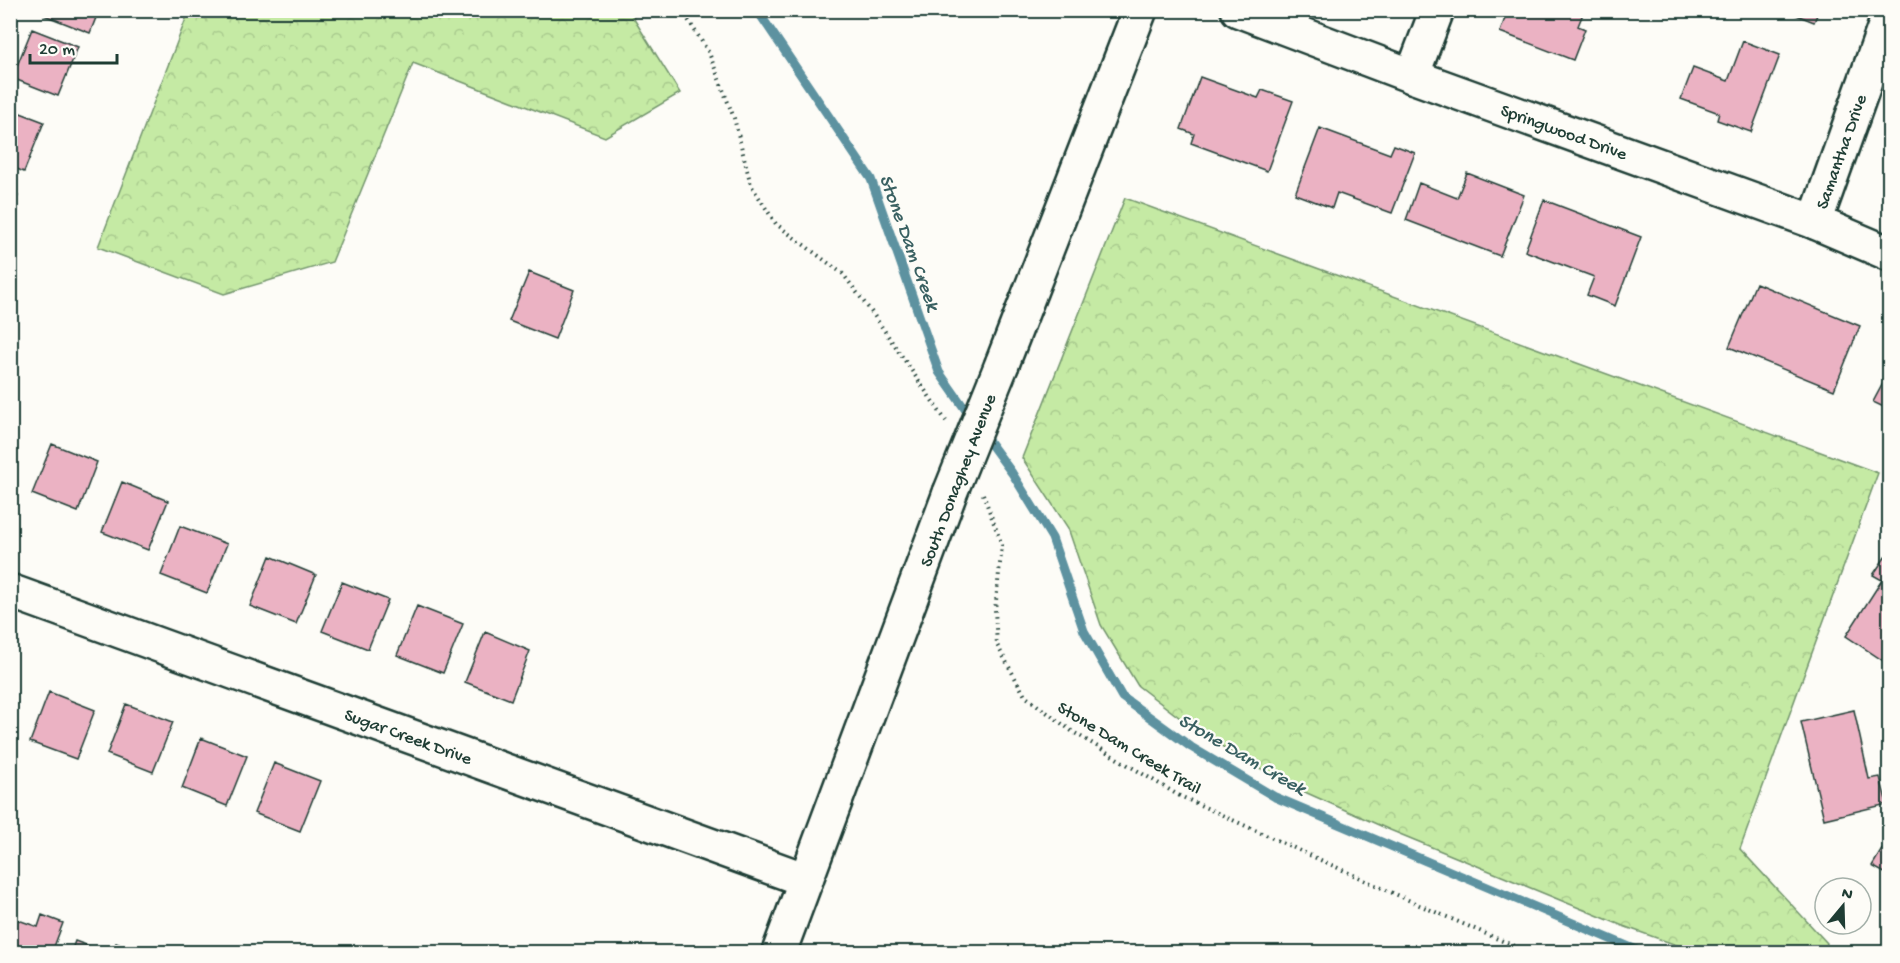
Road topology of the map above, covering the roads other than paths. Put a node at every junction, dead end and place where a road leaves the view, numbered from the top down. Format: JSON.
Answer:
{"nodes":[{"id":1,"x":1140,"y":10,"type":"edge"},
{"id":2,"x":1238,"y":10,"type":"edge"},
{"id":3,"x":1437,"y":10,"type":"edge"},
{"id":4,"x":1890,"y":12,"type":"edge"},
{"id":5,"x":1412,"y":76,"type":"junction"},
{"id":6,"x":1815,"y":222,"type":"junction"},
{"id":7,"x":1890,"y":255,"type":"edge"},
{"id":8,"x":10,"y":591,"type":"edge"},
{"id":9,"x":807,"y":880,"type":"junction"},
{"id":10,"x":779,"y":952,"type":"edge"}],
"edges":[{"from":1,"to":9,"type":"street","name":"South Donaghey Avenue","bridge":true},
{"from":2,"to":5,"type":"street","name":"Springwood Drive"},
{"from":3,"to":5,"type":"street"},
{"from":4,"to":6,"type":"street","name":"Samantha Drive"},
{"from":5,"to":6,"type":"street","name":"Springwood Drive"},
{"from":6,"to":7,"type":"street","name":"Springwood Drive"},
{"from":8,"to":9,"type":"street","name":"Sugar Creek Drive"},
{"from":9,"to":10,"type":"street","name":"South Donaghey Avenue"}]}
